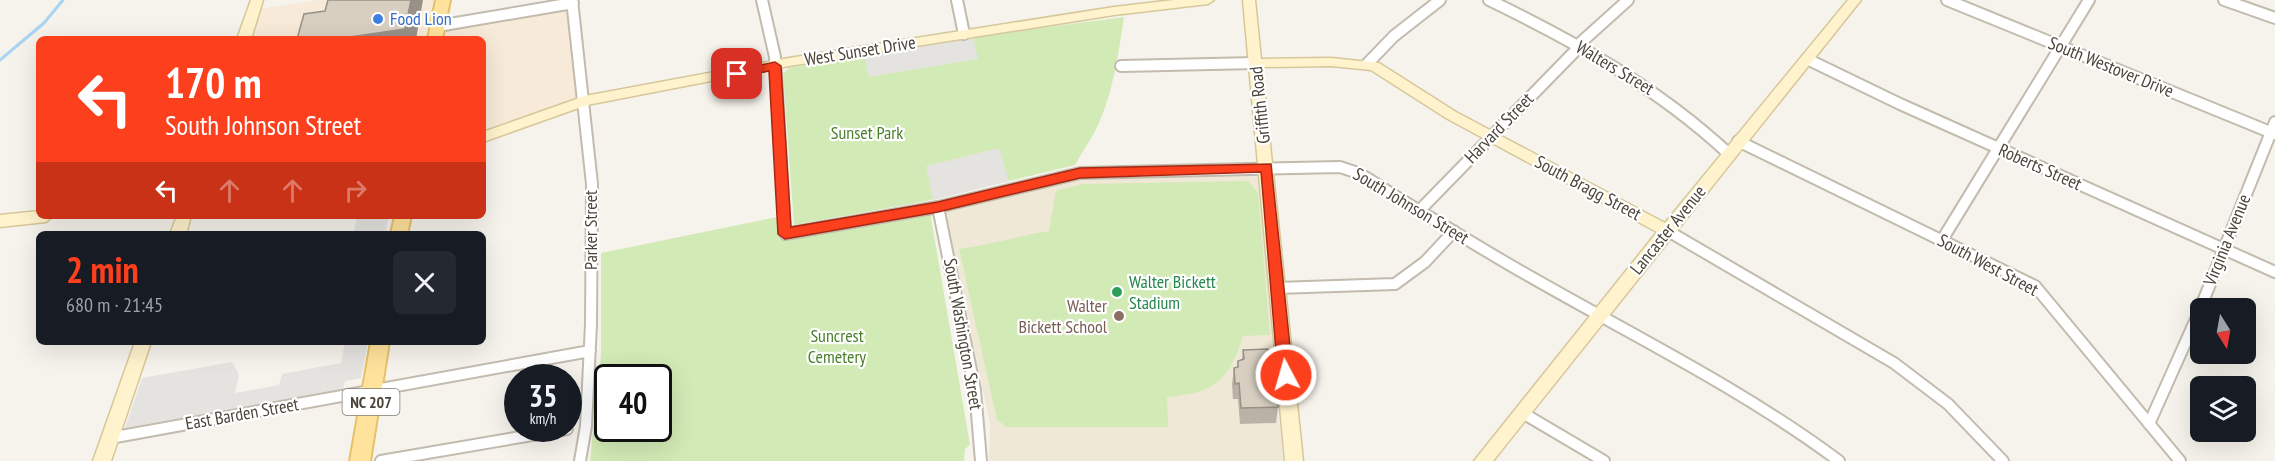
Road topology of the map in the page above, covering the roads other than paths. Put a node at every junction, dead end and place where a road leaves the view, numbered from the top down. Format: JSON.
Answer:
{"nodes":[{"id":1,"x":257,"y":0,"type":"edge"},
{"id":2,"x":443,"y":0,"type":"edge"},
{"id":3,"x":762,"y":0,"type":"edge"},
{"id":4,"x":957,"y":0,"type":"edge"},
{"id":5,"x":1208,"y":0,"type":"edge"},
{"id":6,"x":1250,"y":0,"type":"edge"},
{"id":7,"x":1440,"y":0,"type":"edge"},
{"id":8,"x":1489,"y":0,"type":"edge"},
{"id":9,"x":1628,"y":0,"type":"edge"},
{"id":10,"x":1855,"y":0,"type":"edge"},
{"id":11,"x":1947,"y":0,"type":"edge"},
{"id":12,"x":2089,"y":0,"type":"edge"},
{"id":13,"x":2224,"y":0,"type":"edge"},
{"id":14,"x":572,"y":2,"type":"edge"},
{"id":15,"x":2275,"y":18,"type":"edge"},
{"id":16,"x":437,"y":32,"type":"edge"},
{"id":17,"x":964,"y":34,"type":"junction"},
{"id":18,"x":245,"y":36,"type":"edge"},
{"id":19,"x":1579,"y":45,"type":"junction"},
{"id":20,"x":2060,"y":47,"type":"junction"},
{"id":21,"x":1807,"y":59,"type":"junction"},
{"id":22,"x":1256,"y":63,"type":"junction"},
{"id":23,"x":1367,"y":64,"type":"junction"},
{"id":24,"x":775,"y":66,"type":"junction"},
{"id":25,"x":1121,"y":66,"type":"dead end"},
{"id":26,"x":585,"y":101,"type":"junction"},
{"id":27,"x":2274,"y":129,"type":"edge"},
{"id":28,"x":486,"y":136,"type":"edge"},
{"id":29,"x":1490,"y":136,"type":"junction"},
{"id":30,"x":1734,"y":148,"type":"junction"},
{"id":31,"x":1999,"y":148,"type":"junction"},
{"id":32,"x":1267,"y":167,"type":"junction"},
{"id":33,"x":938,"y":207,"type":"junction"},
{"id":34,"x":1419,"y":211,"type":"junction"},
{"id":35,"x":36,"y":217,"type":"edge"},
{"id":36,"x":0,"y":221,"type":"edge"},
{"id":37,"x":1454,"y":231,"type":"junction"},
{"id":38,"x":1668,"y":231,"type":"junction"},
{"id":39,"x":1942,"y":240,"type":"junction"},
{"id":40,"x":2222,"y":248,"type":"junction"},
{"id":41,"x":2275,"y":272,"type":"edge"},
{"id":42,"x":1277,"y":288,"type":"junction"},
{"id":43,"x":1600,"y":315,"type":"junction"},
{"id":44,"x":142,"y":345,"type":"edge"},
{"id":45,"x":380,"y":345,"type":"edge"},
{"id":46,"x":590,"y":351,"type":"junction"},
{"id":47,"x":373,"y":390,"type":"junction"},
{"id":48,"x":1521,"y":412,"type":"junction"},
{"id":49,"x":2149,"y":424,"type":"junction"},
{"id":50,"x":586,"y":426,"type":"junction"},
{"id":51,"x":582,"y":427,"type":"edge"},
{"id":52,"x":110,"y":438,"type":"junction"},
{"id":53,"x":504,"y":440,"type":"edge"},
{"id":54,"x":102,"y":461,"type":"edge"},
{"id":55,"x":360,"y":461,"type":"edge"},
{"id":56,"x":381,"y":461,"type":"edge"},
{"id":57,"x":580,"y":461,"type":"edge"},
{"id":58,"x":981,"y":461,"type":"edge"},
{"id":59,"x":1294,"y":461,"type":"edge"},
{"id":60,"x":1482,"y":461,"type":"edge"},
{"id":61,"x":1604,"y":461,"type":"edge"},
{"id":62,"x":1839,"y":461,"type":"edge"},
{"id":63,"x":2003,"y":461,"type":"edge"},
{"id":64,"x":2180,"y":461,"type":"edge"}],
"edges":[{"from":1,"to":18,"type":"street"},
{"from":2,"to":16,"type":"main road"},
{"from":3,"to":24,"type":"street"},
{"from":4,"to":17,"type":"street"},
{"from":5,"to":17,"type":"street","name":"West Sunset Drive"},
{"from":6,"to":22,"type":"street","name":"Griffith Road"},
{"from":7,"to":23,"type":"street"},
{"from":8,"to":19,"type":"street","name":"Walters Street"},
{"from":9,"to":19,"type":"street","name":"Harvard Street"},
{"from":10,"to":21,"type":"street","name":"Lancaster Avenue"},
{"from":11,"to":20,"type":"street","name":"South Westover Drive"},
{"from":12,"to":20,"type":"street"},
{"from":13,"to":15,"type":"street"},
{"from":14,"to":16,"type":"street"},
{"from":14,"to":26,"type":"street","name":"Parker Street"},
{"from":17,"to":24,"type":"street","name":"West Sunset Drive"},
{"from":19,"to":29,"type":"street","name":"Harvard Street"},
{"from":19,"to":30,"type":"street","name":"Walters Street"},
{"from":20,"to":27,"type":"street","name":"South Westover Drive"},
{"from":20,"to":31,"type":"street"},
{"from":21,"to":30,"type":"street","name":"Lancaster Avenue"},
{"from":21,"to":31,"type":"street","name":"Roberts Street"},
{"from":22,"to":23,"type":"street","name":"South Bragg Street"},
{"from":22,"to":25,"type":"street","name":"South Bragg Street"},
{"from":22,"to":32,"type":"street","name":"Griffith Road"},
{"from":23,"to":29,"type":"street","name":"South Bragg Street"},
{"from":24,"to":26,"type":"street","name":"West Sunset Drive"},
{"from":24,"to":33,"type":"street","name":"South Johnson Street"},
{"from":26,"to":28,"type":"street","name":"West Sunset Drive"},
{"from":26,"to":46,"type":"street","name":"Parker Street"},
{"from":27,"to":40,"type":"street","name":"Virginia Avenue"},
{"from":29,"to":34,"type":"street","name":"Harvard Street"},
{"from":29,"to":38,"type":"street","name":"South Bragg Street"},
{"from":30,"to":38,"type":"street","name":"Lancaster Avenue"},
{"from":30,"to":39,"type":"street","name":"South West Street"},
{"from":31,"to":39,"type":"street"},
{"from":31,"to":40,"type":"street","name":"Roberts Street"},
{"from":32,"to":33,"type":"street","name":"South Johnson Street"},
{"from":32,"to":34,"type":"street","name":"South Johnson Street"},
{"from":32,"to":42,"type":"street","name":"Griffith Road"},
{"from":33,"to":58,"type":"street","name":"South Washington Street"},
{"from":34,"to":37,"type":"street","name":"South Johnson Street"},
{"from":35,"to":36,"type":"street"},
{"from":37,"to":42,"type":"street"},
{"from":37,"to":43,"type":"street","name":"South Johnson Street"},
{"from":38,"to":43,"type":"street","name":"Lancaster Avenue"},
{"from":38,"to":63,"type":"street","name":"South Bragg Street"},
{"from":39,"to":49,"type":"street","name":"South West Street"},
{"from":40,"to":41,"type":"street","name":"Roberts Street"},
{"from":40,"to":49,"type":"street","name":"Virginia Avenue"},
{"from":42,"to":59,"type":"street","name":"Griffith Road"},
{"from":43,"to":48,"type":"street","name":"Lancaster Avenue"},
{"from":43,"to":62,"type":"street","name":"South Johnson Street"},
{"from":44,"to":52,"type":"street"},
{"from":45,"to":47,"type":"main road","number":"NC 207"},
{"from":46,"to":47,"type":"street","name":"East Barden Street"},
{"from":46,"to":50,"type":"street","name":"Parker Street"},
{"from":47,"to":52,"type":"street","name":"East Barden Street"},
{"from":47,"to":55,"type":"main road","number":"NC 207"},
{"from":48,"to":60,"type":"street","name":"Lancaster Avenue"},
{"from":48,"to":61,"type":"street"},
{"from":49,"to":64,"type":"street","name":"South West Street"},
{"from":50,"to":51,"type":"street"},
{"from":50,"to":57,"type":"street","name":"Parker Street"},
{"from":52,"to":54,"type":"street"},
{"from":53,"to":56,"type":"street"}]}
